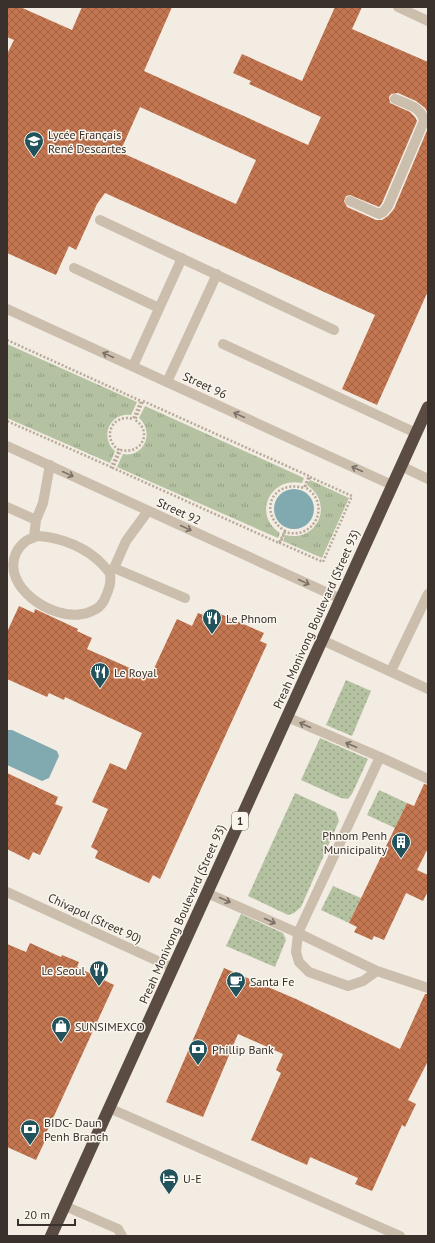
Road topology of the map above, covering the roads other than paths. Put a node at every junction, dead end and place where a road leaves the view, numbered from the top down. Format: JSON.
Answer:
{"nodes":[{"id":1,"x":398,"y":7,"type":"edge"},
{"id":2,"x":428,"y":21,"type":"edge"},
{"id":3,"x":395,"y":100,"type":"dead end"},
{"id":4,"x":350,"y":201,"type":"dead end"},
{"id":5,"x":100,"y":220,"type":"dead end"},
{"id":6,"x":182,"y":258,"type":"junction"},
{"id":7,"x":74,"y":268,"type":"dead end"},
{"id":8,"x":217,"y":274,"type":"junction"},
{"id":9,"x":159,"y":308,"type":"junction"},
{"id":10,"x":7,"y":309,"type":"edge"},
{"id":11,"x":334,"y":330,"type":"dead end"},
{"id":12,"x":223,"y":344,"type":"dead end"},
{"id":13,"x":133,"y":366,"type":"junction"},
{"id":14,"x":168,"y":382,"type":"junction"},
{"id":15,"x":428,"y":407,"type":"edge"},
{"id":16,"x":416,"y":432,"type":"junction"},
{"id":17,"x":7,"y":446,"type":"edge"},
{"id":18,"x":50,"y":465,"type":"junction"},
{"id":19,"x":401,"y":466,"type":"junction"},
{"id":20,"x":428,"y":479,"type":"edge"},
{"id":21,"x":392,"y":486,"type":"junction"},
{"id":22,"x":7,"y":507,"type":"edge"},
{"id":23,"x":148,"y":511,"type":"junction"},
{"id":24,"x":36,"y":520,"type":"junction"},
{"id":25,"x":34,"y":537,"type":"junction"},
{"id":26,"x":112,"y":570,"type":"junction"},
{"id":27,"x":428,"y":594,"type":"edge"},
{"id":28,"x":185,"y":598,"type":"dead end"},
{"id":29,"x":341,"y":599,"type":"junction"},
{"id":30,"x":322,"y":640,"type":"junction"},
{"id":31,"x":391,"y":671,"type":"junction"},
{"id":32,"x":428,"y":689,"type":"edge"},
{"id":33,"x":287,"y":717,"type":"junction"},
{"id":34,"x":380,"y":757,"type":"junction"},
{"id":35,"x":428,"y":779,"type":"edge"},
{"id":36,"x":7,"y":892,"type":"edge"},
{"id":37,"x":207,"y":893,"type":"junction"},
{"id":38,"x":298,"y":933,"type":"junction"},
{"id":39,"x":173,"y":968,"type":"junction"},
{"id":40,"x":377,"y":971,"type":"junction"},
{"id":41,"x":428,"y":988,"type":"edge"},
{"id":42,"x":109,"y":1108,"type":"junction"},
{"id":43,"x":65,"y":1206,"type":"junction"},
{"id":44,"x":51,"y":1236,"type":"edge"},
{"id":45,"x":122,"y":1236,"type":"edge"},
{"id":46,"x":400,"y":1236,"type":"edge"}],
"edges":[{"from":1,"to":2,"type":"street"},
{"from":3,"to":4,"type":"street"},
{"from":5,"to":6,"type":"street"},
{"from":6,"to":8,"type":"street"},
{"from":6,"to":9,"type":"street"},
{"from":7,"to":9,"type":"street"},
{"from":8,"to":11,"type":"street"},
{"from":8,"to":14,"type":"street"},
{"from":9,"to":13,"type":"street"},
{"from":13,"to":10,"type":"street","name":"Street 96","one_way":true},
{"from":12,"to":16,"type":"street"},
{"from":13,"to":14,"type":"street","name":"Street 96"},
{"from":21,"to":14,"type":"street","name":"Street 96","one_way":true},
{"from":15,"to":16,"type":"highway","name":"Preah Monivong Boulevard (Street 93)","number":"1"},
{"from":16,"to":19,"type":"highway","name":"Preah Monivong Boulevard (Street 93)","number":"1"},
{"from":17,"to":18,"type":"street","name":"Street 92"},
{"from":18,"to":23,"type":"street","name":"Street 92","one_way":true},
{"from":18,"to":24,"type":"street"},
{"from":19,"to":20,"type":"street"},
{"from":19,"to":21,"type":"highway","name":"Preah Monivong Boulevard (Street 93)","number":"1"},
{"from":21,"to":29,"type":"highway","name":"Preah Monivong Boulevard (Street 93)","number":"1"},
{"from":22,"to":24,"type":"street"},
{"from":23,"to":26,"type":"street"},
{"from":23,"to":29,"type":"street","name":"Street 92","one_way":true},
{"from":24,"to":25,"type":"street"},
{"from":25,"to":26,"type":"street"},
{"from":25,"to":26,"type":"street"},
{"from":26,"to":28,"type":"street"},
{"from":27,"to":31,"type":"street"},
{"from":29,"to":30,"type":"highway","name":"Preah Monivong Boulevard (Street 93)","number":"1"},
{"from":30,"to":31,"type":"street"},
{"from":30,"to":33,"type":"highway","name":"Preah Monivong Boulevard (Street 93)","number":"1"},
{"from":31,"to":32,"type":"street"},
{"from":34,"to":33,"type":"street","one_way":true},
{"from":33,"to":37,"type":"highway","name":"Preah Monivong Boulevard (Street 93)","number":"1"},
{"from":34,"to":35,"type":"street"},
{"from":34,"to":38,"type":"street"},
{"from":36,"to":39,"type":"street","name":"Chivapol (Street 90)"},
{"from":37,"to":38,"type":"street","one_way":true},
{"from":37,"to":39,"type":"highway","name":"Preah Monivong Boulevard (Street 93)","number":"1"},
{"from":38,"to":40,"type":"street"},
{"from":38,"to":40,"type":"street"},
{"from":39,"to":42,"type":"highway","name":"Preah Monivong Boulevard (Street 93)","number":"1"},
{"from":40,"to":41,"type":"street"},
{"from":42,"to":43,"type":"highway","name":"Preah Monivong Boulevard (Street 93)","number":"1"},
{"from":42,"to":46,"type":"street"},
{"from":43,"to":44,"type":"highway","name":"Preah Monivong Boulevard (Street 93)","number":"1"},
{"from":43,"to":45,"type":"street"}]}
